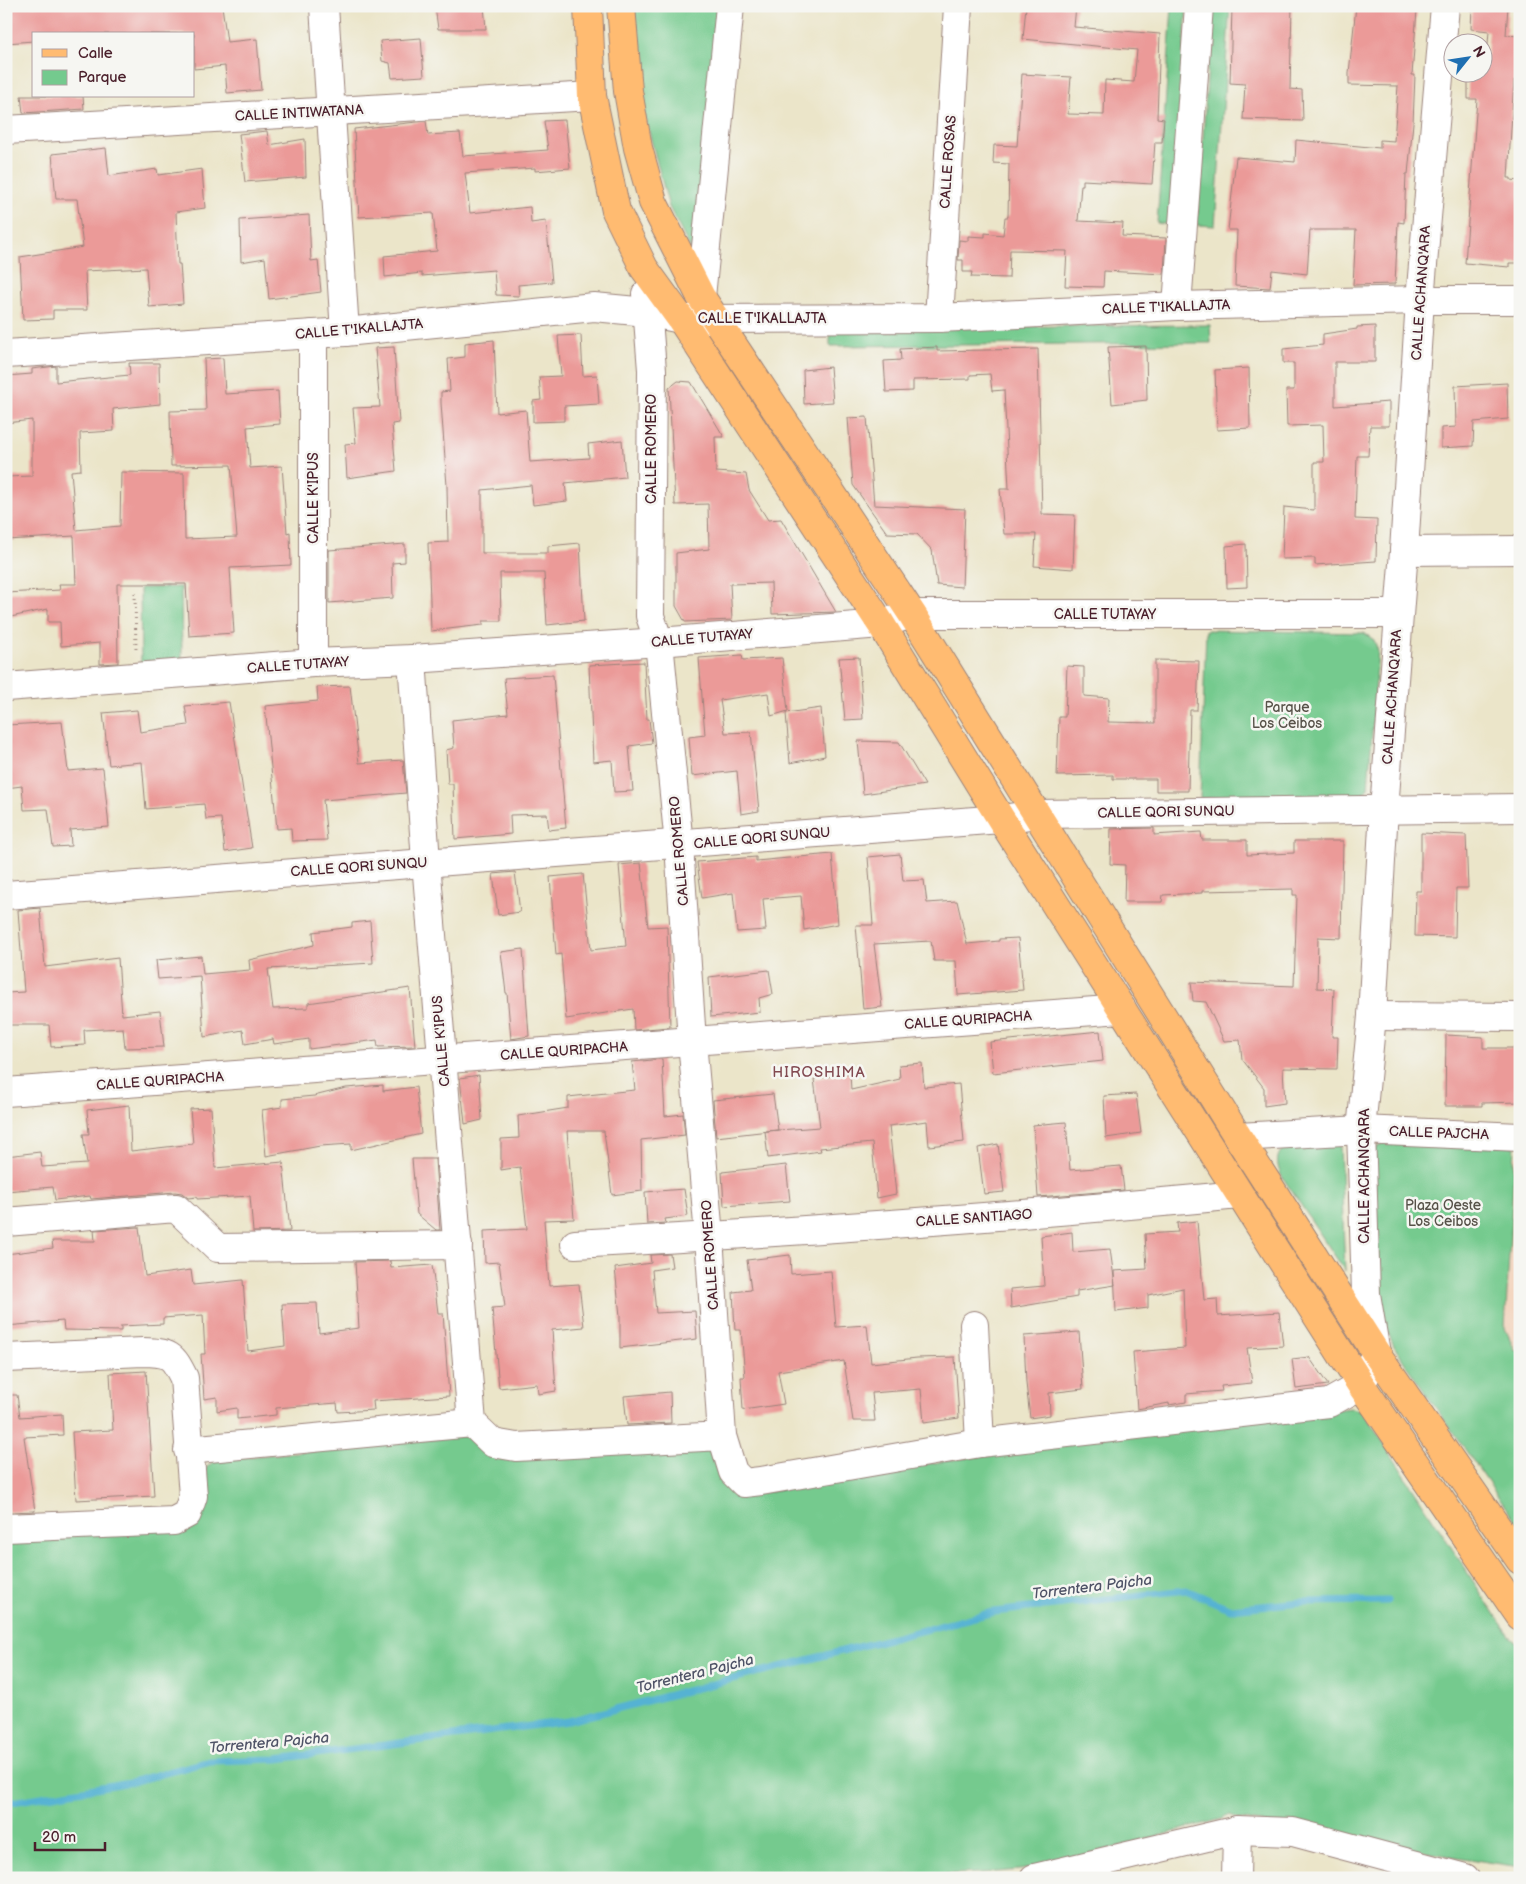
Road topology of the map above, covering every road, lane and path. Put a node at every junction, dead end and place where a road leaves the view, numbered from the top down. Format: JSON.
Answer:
{"nodes":[{"id":1,"x":324,"y":6,"type":"edge"},
{"id":2,"x":588,"y":6,"type":"edge"},
{"id":3,"x":621,"y":6,"type":"edge"},
{"id":4,"x":730,"y":6,"type":"edge"},
{"id":5,"x":958,"y":6,"type":"edge"},
{"id":6,"x":1199,"y":6,"type":"edge"},
{"id":7,"x":1445,"y":6,"type":"edge"},
{"id":8,"x":592,"y":96,"type":"junction"},
{"id":9,"x":331,"y":111,"type":"junction"},
{"id":10,"x":6,"y":130,"type":"edge"},
{"id":11,"x":644,"y":268,"type":"junction"},
{"id":12,"x":1420,"y":300,"type":"junction"},
{"id":13,"x":1520,"y":300,"type":"edge"},
{"id":14,"x":1178,"y":306,"type":"junction"},
{"id":15,"x":708,"y":307,"type":"junction"},
{"id":16,"x":647,"y":312,"type":"junction"},
{"id":17,"x":939,"y":318,"type":"junction"},
{"id":18,"x":681,"y":319,"type":"junction"},
{"id":19,"x":345,"y":332,"type":"junction"},
{"id":20,"x":313,"y":334,"type":"junction"},
{"id":21,"x":6,"y":354,"type":"edge"},
{"id":22,"x":1404,"y":550,"type":"junction"},
{"id":23,"x":1520,"y":550,"type":"edge"},
{"id":24,"x":135,"y":593,"type":"dead end"},
{"id":25,"x":912,"y":614,"type":"junction"},
{"id":26,"x":1398,"y":614,"type":"junction"},
{"id":27,"x":881,"y":624,"type":"junction"},
{"id":28,"x":660,"y":642,"type":"junction"},
{"id":29,"x":412,"y":659,"type":"junction"},
{"id":30,"x":313,"y":663,"type":"junction"},
{"id":31,"x":136,"y":677,"type":"junction"},
{"id":32,"x":6,"y":687,"type":"edge"},
{"id":33,"x":1520,"y":808,"type":"edge"},
{"id":34,"x":1384,"y":809,"type":"junction"},
{"id":35,"x":1037,"y":814,"type":"junction"},
{"id":36,"x":1001,"y":819,"type":"junction"},
{"id":37,"x":679,"y":845,"type":"junction"},
{"id":38,"x":426,"y":862,"type":"junction"},
{"id":39,"x":6,"y":895,"type":"edge"},
{"id":40,"x":1122,"y":1009,"type":"junction"},
{"id":41,"x":1372,"y":1016,"type":"junction"},
{"id":42,"x":1520,"y":1017,"type":"edge"},
{"id":43,"x":692,"y":1041,"type":"junction"},
{"id":44,"x":442,"y":1060,"type":"junction"},
{"id":45,"x":6,"y":1092,"type":"edge"},
{"id":46,"x":1361,"y":1130,"type":"junction"},
{"id":47,"x":1238,"y":1137,"type":"junction"},
{"id":48,"x":1520,"y":1137,"type":"edge"},
{"id":49,"x":1239,"y":1195,"type":"junction"},
{"id":50,"x":6,"y":1222,"type":"edge"},
{"id":51,"x":709,"y":1236,"type":"junction"},
{"id":52,"x":575,"y":1244,"type":"dead end"},
{"id":53,"x":458,"y":1245,"type":"junction"},
{"id":54,"x":974,"y":1325,"type":"dead end"},
{"id":55,"x":1376,"y":1353,"type":"junction"},
{"id":56,"x":6,"y":1358,"type":"edge"},
{"id":57,"x":1360,"y":1385,"type":"junction"},
{"id":58,"x":472,"y":1423,"type":"junction"},
{"id":59,"x":722,"y":1436,"type":"junction"},
{"id":60,"x":980,"y":1443,"type":"junction"},
{"id":61,"x":188,"y":1450,"type":"junction"},
{"id":62,"x":6,"y":1528,"type":"edge"},
{"id":63,"x":1516,"y":1554,"type":"edge"},
{"id":64,"x":1486,"y":1567,"type":"junction"},
{"id":65,"x":1520,"y":1616,"type":"edge"},
{"id":66,"x":1237,"y":1830,"type":"junction"},
{"id":67,"x":1034,"y":1878,"type":"edge"},
{"id":68,"x":1236,"y":1878,"type":"edge"},
{"id":69,"x":1465,"y":1878,"type":"edge"}],
"edges":[{"from":1,"to":9,"type":"street"},
{"from":2,"to":8,"type":"main road"},
{"from":3,"to":15,"type":"main road"},
{"from":4,"to":15,"type":"street"},
{"from":5,"to":17,"type":"street","name":"CALLE ROSAS"},
{"from":6,"to":14,"type":"street"},
{"from":7,"to":12,"type":"street","name":"CALLE ACHANQ'ARA"},
{"from":8,"to":9,"type":"street","name":"CALLE INTIWATANA"},
{"from":8,"to":11,"type":"main road"},
{"from":9,"to":10,"type":"street","name":"CALLE INTIWATANA"},
{"from":9,"to":19,"type":"street"},
{"from":11,"to":16,"type":"street","name":"CALLE ROMERO"},
{"from":11,"to":18,"type":"main road"},
{"from":12,"to":13,"type":"street","name":"CALLE T'IKALLAJTA"},
{"from":12,"to":14,"type":"street","name":"CALLE T'IKALLAJTA"},
{"from":12,"to":22,"type":"street","name":"CALLE ACHANQ'ARA"},
{"from":14,"to":17,"type":"street","name":"CALLE T'IKALLAJTA"},
{"from":15,"to":17,"type":"street","name":"CALLE T'IKALLAJTA"},
{"from":15,"to":18,"type":"street","name":"CALLE T'IKALLAJTA"},
{"from":15,"to":25,"type":"main road"},
{"from":16,"to":18,"type":"street","name":"CALLE T'IKALLAJTA"},
{"from":16,"to":19,"type":"street","name":"CALLE T'IKALLAJTA"},
{"from":16,"to":28,"type":"street","name":"CALLE ROMERO"},
{"from":18,"to":27,"type":"main road"},
{"from":19,"to":20,"type":"street","name":"CALLE T'IKALLAJTA"},
{"from":20,"to":21,"type":"street","name":"CALLE T'IKALLAJTA"},
{"from":20,"to":30,"type":"street","name":"CALLE K'IPUS"},
{"from":22,"to":23,"type":"street"},
{"from":22,"to":26,"type":"street","name":"CALLE ACHANQ'ARA"},
{"from":24,"to":31,"type":"path"},
{"from":25,"to":26,"type":"street","name":"CALLE TUTAYAY"},
{"from":25,"to":27,"type":"street","name":"CALLE TUTAYAY"},
{"from":25,"to":35,"type":"main road"},
{"from":26,"to":34,"type":"street","name":"CALLE ACHANQ'ARA"},
{"from":27,"to":28,"type":"street","name":"CALLE TUTAYAY"},
{"from":27,"to":36,"type":"main road"},
{"from":28,"to":29,"type":"street","name":"CALLE TUTAYAY"},
{"from":28,"to":37,"type":"street","name":"CALLE ROMERO"},
{"from":29,"to":30,"type":"street","name":"CALLE TUTAYAY"},
{"from":29,"to":38,"type":"street","name":"CALLE K'IPUS"},
{"from":30,"to":31,"type":"street","name":"CALLE TUTAYAY"},
{"from":31,"to":32,"type":"street","name":"CALLE TUTAYAY"},
{"from":33,"to":34,"type":"street","name":"CALLE QORI SUNQU"},
{"from":34,"to":35,"type":"street","name":"CALLE QORI SUNQU"},
{"from":34,"to":41,"type":"street","name":"CALLE ACHANQ'ARA"},
{"from":35,"to":36,"type":"street","name":"CALLE QORI SUNQU"},
{"from":35,"to":47,"type":"main road"},
{"from":36,"to":37,"type":"street","name":"CALLE QORI SUNQU"},
{"from":36,"to":40,"type":"main road"},
{"from":37,"to":38,"type":"street","name":"CALLE QORI SUNQU"},
{"from":37,"to":43,"type":"street","name":"CALLE ROMERO"},
{"from":38,"to":39,"type":"street","name":"CALLE QORI SUNQU"},
{"from":38,"to":44,"type":"street","name":"CALLE K'IPUS"},
{"from":40,"to":43,"type":"street","name":"CALLE QURIPACHA"},
{"from":40,"to":49,"type":"main road"},
{"from":41,"to":42,"type":"street"},
{"from":41,"to":46,"type":"street","name":"CALLE ACHANQ'ARA"},
{"from":43,"to":44,"type":"street","name":"CALLE QURIPACHA"},
{"from":43,"to":51,"type":"street","name":"CALLE ROMERO"},
{"from":44,"to":45,"type":"street","name":"CALLE QURIPACHA"},
{"from":44,"to":53,"type":"street","name":"CALLE K'IPUS"},
{"from":46,"to":47,"type":"street","name":"CALLE PAJCHA"},
{"from":46,"to":48,"type":"street","name":"CALLE PAJCHA"},
{"from":46,"to":55,"type":"street","name":"CALLE ACHANQ'ARA"},
{"from":47,"to":55,"type":"main road"},
{"from":49,"to":51,"type":"street","name":"CALLE SANTIAGO"},
{"from":49,"to":57,"type":"main road"},
{"from":50,"to":53,"type":"street"},
{"from":51,"to":52,"type":"street","name":"CALLE SANTIAGO"},
{"from":51,"to":59,"type":"street","name":"CALLE ROMERO"},
{"from":53,"to":58,"type":"street","name":"CALLE K'IPUS"},
{"from":54,"to":60,"type":"street"},
{"from":55,"to":57,"type":"street"},
{"from":55,"to":63,"type":"main road"},
{"from":56,"to":61,"type":"street"},
{"from":57,"to":60,"type":"street"},
{"from":57,"to":64,"type":"main road"},
{"from":58,"to":59,"type":"street"},
{"from":58,"to":61,"type":"street"},
{"from":59,"to":60,"type":"street","name":"CALLE ROMERO"},
{"from":61,"to":62,"type":"street"},
{"from":63,"to":64,"type":"main road"},
{"from":64,"to":65,"type":"main road"},
{"from":66,"to":67,"type":"street"},
{"from":66,"to":68,"type":"street"},
{"from":66,"to":69,"type":"street"}]}
